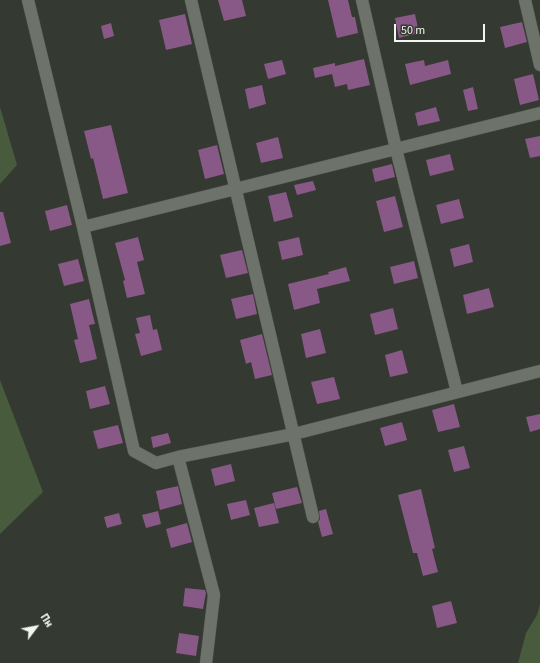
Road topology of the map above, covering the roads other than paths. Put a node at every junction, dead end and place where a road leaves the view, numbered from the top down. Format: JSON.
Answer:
{"nodes":[{"id":1,"x":28,"y":0,"type":"edge"},
{"id":2,"x":192,"y":0,"type":"edge"},
{"id":3,"x":362,"y":0,"type":"edge"},
{"id":4,"x":525,"y":0,"type":"edge"},
{"id":5,"x":540,"y":65,"type":"edge"},
{"id":6,"x":540,"y":113,"type":"edge"},
{"id":7,"x":396,"y":149,"type":"junction"},
{"id":8,"x":236,"y":189,"type":"junction"},
{"id":9,"x":83,"y":227,"type":"junction"},
{"id":10,"x":540,"y":372,"type":"edge"},
{"id":11,"x":457,"y":392,"type":"junction"},
{"id":12,"x":294,"y":434,"type":"junction"},
{"id":13,"x":178,"y":457,"type":"junction"},
{"id":14,"x":314,"y":517,"type":"dead end"},
{"id":15,"x":206,"y":663,"type":"edge"}],
"edges":[{"from":1,"to":9,"type":"street"},
{"from":2,"to":8,"type":"street"},
{"from":3,"to":7,"type":"street"},
{"from":4,"to":5,"type":"street"},
{"from":6,"to":7,"type":"street"},
{"from":7,"to":8,"type":"street"},
{"from":7,"to":11,"type":"street"},
{"from":8,"to":9,"type":"street"},
{"from":8,"to":12,"type":"street"},
{"from":9,"to":13,"type":"street"},
{"from":10,"to":11,"type":"street"},
{"from":11,"to":12,"type":"street"},
{"from":12,"to":13,"type":"street"},
{"from":12,"to":14,"type":"street"},
{"from":13,"to":15,"type":"street"}]}
